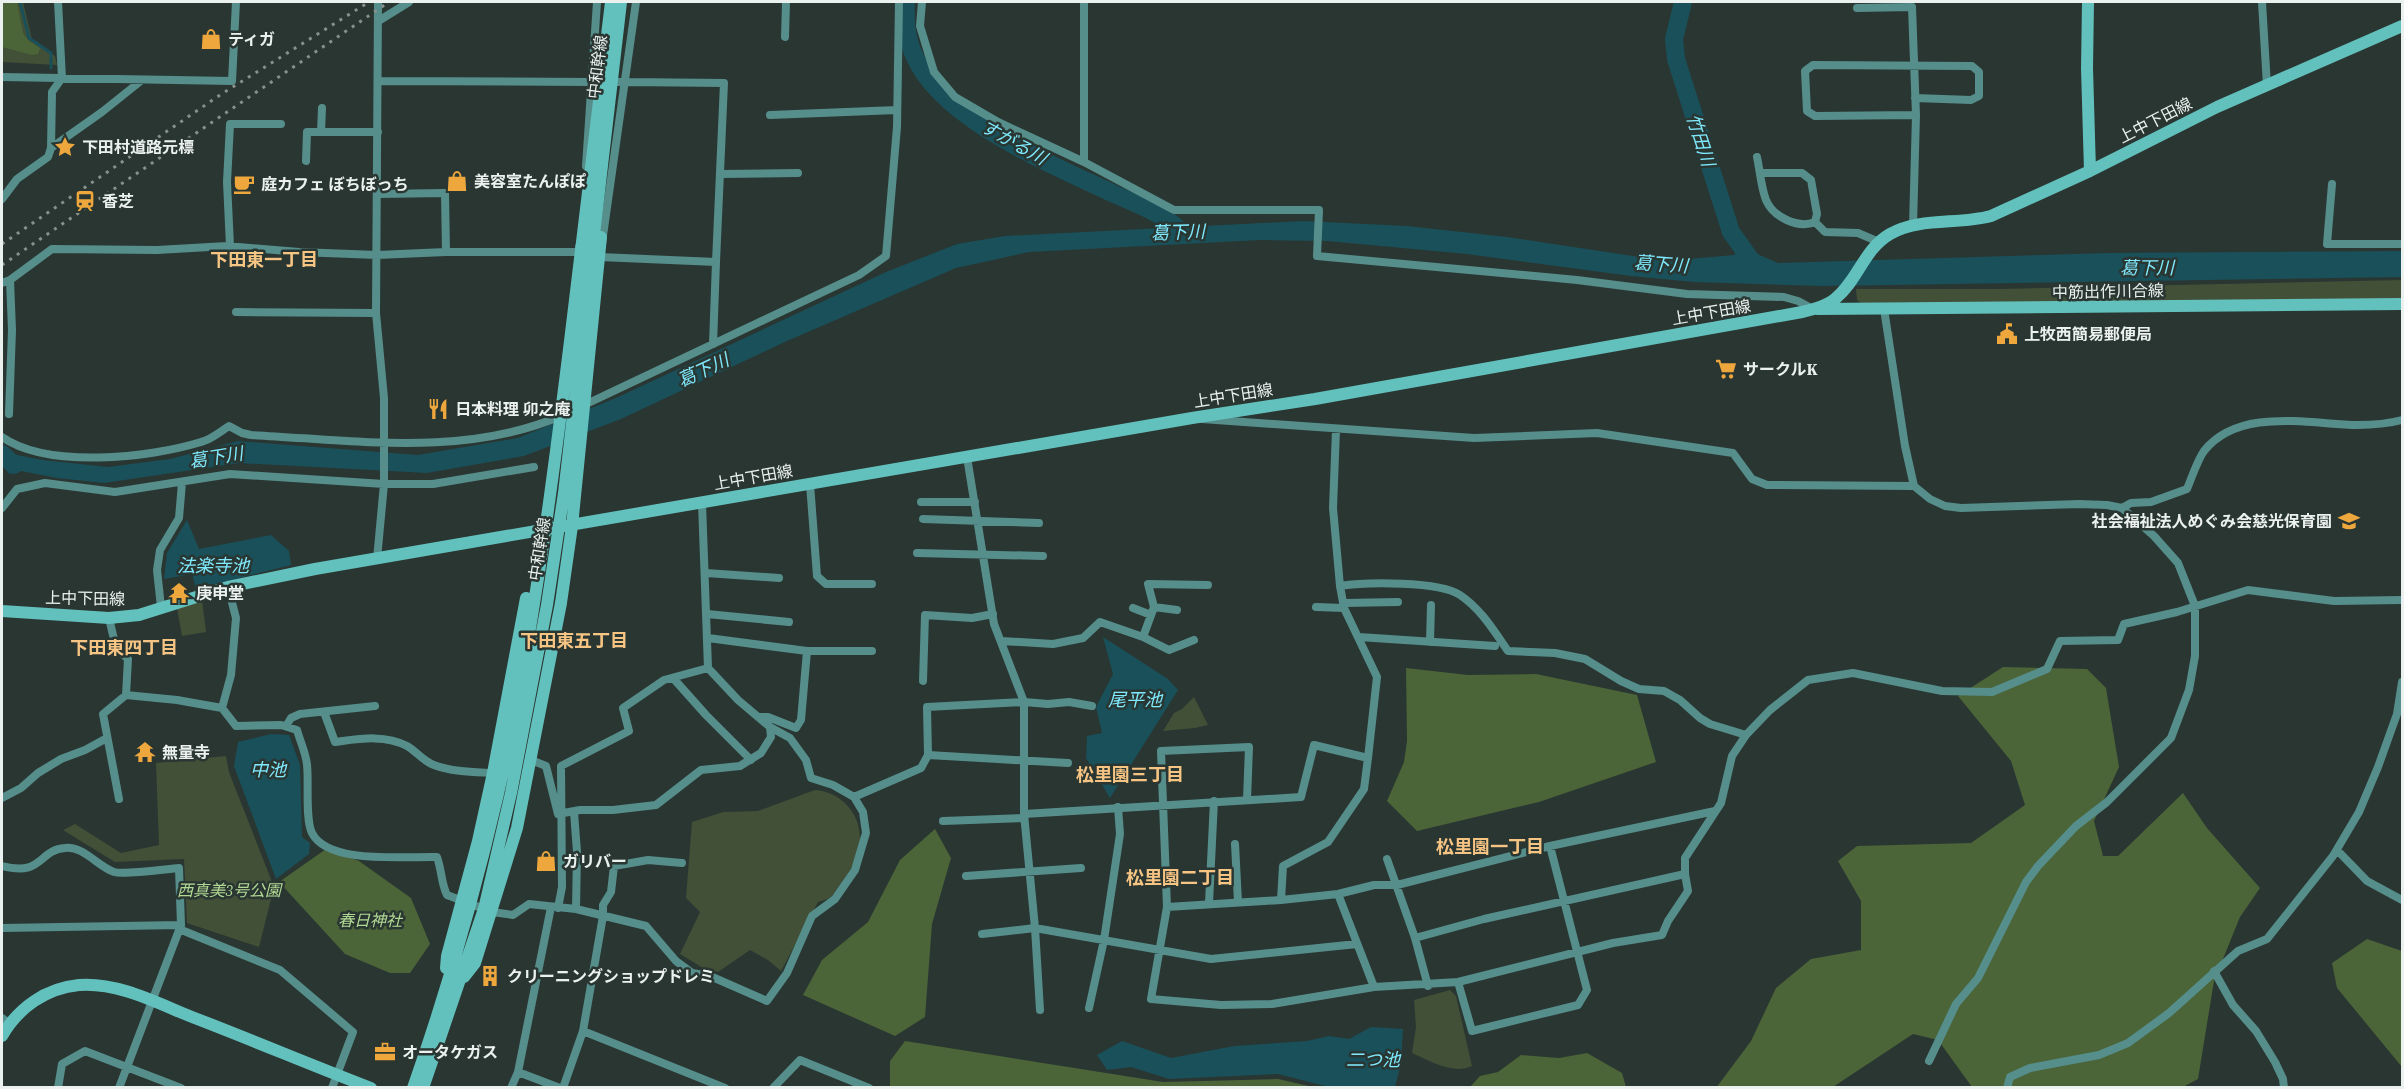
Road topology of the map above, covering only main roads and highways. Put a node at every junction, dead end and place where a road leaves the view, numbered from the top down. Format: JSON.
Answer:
{"nodes":[{"id":1,"x":616,"y":2,"type":"edge"},
{"id":2,"x":2088,"y":2,"type":"edge"},
{"id":3,"x":2403,"y":26,"type":"edge"},
{"id":4,"x":611,"y":42,"type":"junction"},
{"id":5,"x":603,"y":82,"type":"junction"},
{"id":6,"x":2090,"y":171,"type":"junction"},
{"id":7,"x":583,"y":230,"type":"junction"},
{"id":8,"x":2403,"y":304,"type":"edge"},
{"id":9,"x":1813,"y":309,"type":"junction"},
{"id":10,"x":572,"y":526,"type":"junction"},
{"id":11,"x":539,"y":531,"type":"junction"},
{"id":12,"x":2,"y":611,"type":"edge"},
{"id":13,"x":505,"y":792,"type":"junction"},
{"id":14,"x":466,"y":903,"type":"junction"},
{"id":15,"x":488,"y":911,"type":"junction"},
{"id":16,"x":5,"y":1020,"type":"edge"},
{"id":17,"x":2,"y":1036,"type":"edge"},
{"id":18,"x":371,"y":1088,"type":"edge"},
{"id":19,"x":413,"y":1088,"type":"edge"},
{"id":20,"x":423,"y":1088,"type":"edge"}],
"edges":[{"from":1,"to":4,"type":"main road","name":"中和幹線"},
{"from":1,"to":5,"type":"main road"},
{"from":2,"to":6,"type":"main road"},
{"from":3,"to":6,"type":"main road","name":"上中下田線"},
{"from":4,"to":7,"type":"main road","name":"中和幹線"},
{"from":4,"to":13,"type":"main road","name":"中和幹線"},
{"from":5,"to":7,"type":"main road"},
{"from":5,"to":10,"type":"main road"},
{"from":6,"to":9,"type":"main road","name":"上中下田線"},
{"from":7,"to":11,"type":"main road"},
{"from":7,"to":13,"type":"main road","name":"中和幹線"},
{"from":8,"to":9,"type":"main road","name":"中筋出作川合線"},
{"from":9,"to":10,"type":"main road","name":"上中下田線"},
{"from":10,"to":11,"type":"main road","name":"上中下田線"},
{"from":10,"to":15,"type":"main road"},
{"from":11,"to":12,"type":"main road","name":"上中下田線"},
{"from":11,"to":14,"type":"main road"},
{"from":13,"to":14,"type":"main road","name":"中和幹線"},
{"from":13,"to":15,"type":"main road","name":"中和幹線"},
{"from":14,"to":19,"type":"main road"},
{"from":15,"to":20,"type":"main road"},
{"from":16,"to":17,"type":"main road"},
{"from":16,"to":18,"type":"main road"}]}
